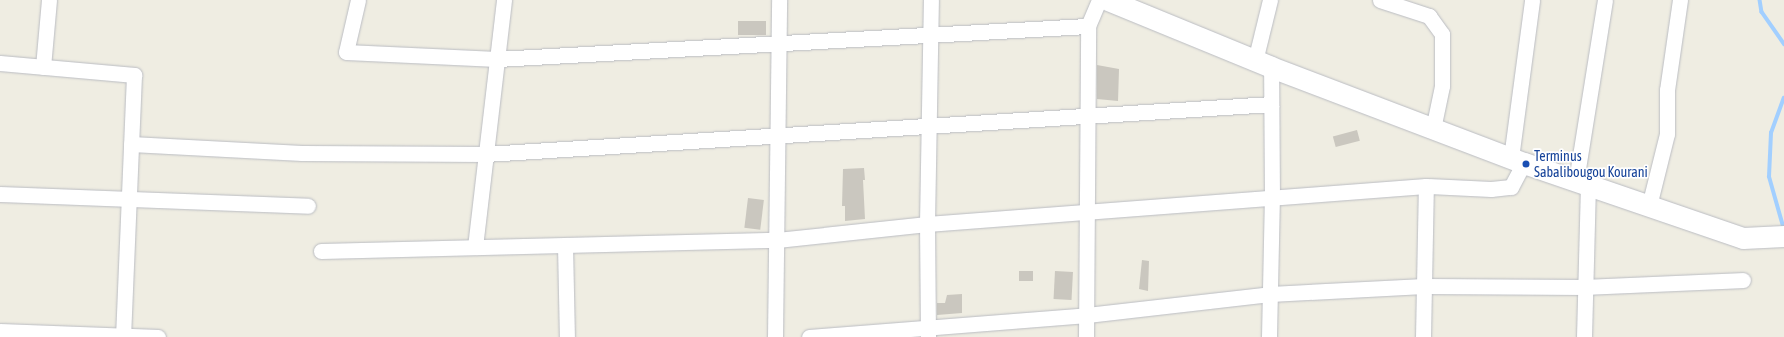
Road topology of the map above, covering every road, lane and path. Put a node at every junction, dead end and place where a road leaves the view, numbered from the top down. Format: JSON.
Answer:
{"nodes":[{"id":1,"x":49,"y":0,"type":"edge"},
{"id":2,"x":358,"y":0,"type":"edge"},
{"id":3,"x":504,"y":0,"type":"edge"},
{"id":4,"x":779,"y":0,"type":"edge"},
{"id":5,"x":931,"y":0,"type":"edge"},
{"id":6,"x":1099,"y":0,"type":"edge"},
{"id":7,"x":1108,"y":0,"type":"edge"},
{"id":8,"x":1270,"y":0,"type":"edge"},
{"id":9,"x":1380,"y":0,"type":"edge"},
{"id":10,"x":1532,"y":0,"type":"edge"},
{"id":11,"x":1605,"y":0,"type":"edge"},
{"id":12,"x":1680,"y":0,"type":"edge"},
{"id":13,"x":1088,"y":26,"type":"junction"},
{"id":14,"x":930,"y":35,"type":"junction"},
{"id":15,"x":779,"y":43,"type":"junction"},
{"id":16,"x":497,"y":59,"type":"junction"},
{"id":17,"x":0,"y":63,"type":"edge"},
{"id":18,"x":1263,"y":64,"type":"junction"},
{"id":19,"x":43,"y":67,"type":"junction"},
{"id":20,"x":1271,"y":104,"type":"junction"},
{"id":21,"x":1087,"y":116,"type":"junction"},
{"id":22,"x":929,"y":126,"type":"junction"},
{"id":23,"x":1433,"y":129,"type":"junction"},
{"id":24,"x":778,"y":135,"type":"junction"},
{"id":25,"x":131,"y":144,"type":"junction"},
{"id":26,"x":486,"y":154,"type":"junction"},
{"id":27,"x":1517,"y":160,"type":"junction"},
{"id":28,"x":1582,"y":183,"type":"junction"},
{"id":29,"x":1426,"y":186,"type":"junction"},
{"id":30,"x":0,"y":194,"type":"edge"},
{"id":31,"x":1272,"y":198,"type":"junction"},
{"id":32,"x":129,"y":199,"type":"junction"},
{"id":33,"x":308,"y":206,"type":"dead end"},
{"id":34,"x":1649,"y":206,"type":"junction"},
{"id":35,"x":1087,"y":212,"type":"junction"},
{"id":36,"x":927,"y":224,"type":"junction"},
{"id":37,"x":1784,"y":236,"type":"edge"},
{"id":38,"x":777,"y":240,"type":"junction"},
{"id":39,"x":566,"y":245,"type":"junction"},
{"id":40,"x":475,"y":247,"type":"junction"},
{"id":41,"x":321,"y":251,"type":"dead end"},
{"id":42,"x":1743,"y":280,"type":"dead end"},
{"id":43,"x":1424,"y":286,"type":"junction"},
{"id":44,"x":1585,"y":287,"type":"junction"},
{"id":45,"x":1270,"y":294,"type":"junction"},
{"id":46,"x":1086,"y":315,"type":"junction"},
{"id":47,"x":0,"y":331,"type":"edge"},
{"id":48,"x":929,"y":332,"type":"edge"},
{"id":49,"x":123,"y":336,"type":"edge"},
{"id":50,"x":158,"y":337,"type":"edge"},
{"id":51,"x":567,"y":337,"type":"edge"},
{"id":52,"x":775,"y":337,"type":"edge"},
{"id":53,"x":809,"y":337,"type":"edge"},
{"id":54,"x":1086,"y":337,"type":"edge"},
{"id":55,"x":1269,"y":337,"type":"edge"},
{"id":56,"x":1423,"y":337,"type":"edge"},
{"id":57,"x":1584,"y":337,"type":"edge"}],
"edges":[{"from":1,"to":19,"type":"street"},
{"from":2,"to":16,"type":"street"},
{"from":3,"to":16,"type":"street"},
{"from":4,"to":15,"type":"street"},
{"from":5,"to":14,"type":"street"},
{"from":6,"to":13,"type":"street"},
{"from":7,"to":18,"type":"main road"},
{"from":8,"to":18,"type":"street"},
{"from":9,"to":23,"type":"street"},
{"from":10,"to":27,"type":"street"},
{"from":11,"to":28,"type":"street"},
{"from":12,"to":34,"type":"street"},
{"from":13,"to":14,"type":"street"},
{"from":13,"to":21,"type":"street"},
{"from":14,"to":15,"type":"street"},
{"from":14,"to":22,"type":"street"},
{"from":15,"to":16,"type":"street"},
{"from":15,"to":24,"type":"street"},
{"from":16,"to":26,"type":"street"},
{"from":17,"to":19,"type":"street"},
{"from":18,"to":20,"type":"street"},
{"from":18,"to":23,"type":"main road"},
{"from":19,"to":25,"type":"street"},
{"from":20,"to":21,"type":"street"},
{"from":20,"to":31,"type":"street"},
{"from":21,"to":22,"type":"street"},
{"from":21,"to":35,"type":"street"},
{"from":22,"to":24,"type":"street"},
{"from":22,"to":36,"type":"street"},
{"from":23,"to":27,"type":"main road"},
{"from":24,"to":26,"type":"street"},
{"from":24,"to":38,"type":"street"},
{"from":25,"to":26,"type":"street"},
{"from":25,"to":32,"type":"street"},
{"from":26,"to":40,"type":"street"},
{"from":27,"to":28,"type":"main road"},
{"from":27,"to":29,"type":"street"},
{"from":28,"to":34,"type":"main road"},
{"from":28,"to":44,"type":"street"},
{"from":29,"to":31,"type":"street"},
{"from":29,"to":43,"type":"street"},
{"from":30,"to":32,"type":"street"},
{"from":31,"to":35,"type":"street"},
{"from":31,"to":45,"type":"street"},
{"from":32,"to":33,"type":"street"},
{"from":32,"to":49,"type":"street"},
{"from":34,"to":37,"type":"main road"},
{"from":35,"to":36,"type":"street"},
{"from":35,"to":46,"type":"street"},
{"from":36,"to":38,"type":"street"},
{"from":36,"to":48,"type":"street"},
{"from":38,"to":39,"type":"street"},
{"from":38,"to":52,"type":"street"},
{"from":39,"to":40,"type":"street"},
{"from":39,"to":51,"type":"street"},
{"from":40,"to":41,"type":"street"},
{"from":42,"to":44,"type":"street"},
{"from":43,"to":44,"type":"street"},
{"from":43,"to":45,"type":"street"},
{"from":43,"to":56,"type":"street"},
{"from":44,"to":57,"type":"street"},
{"from":45,"to":46,"type":"street"},
{"from":45,"to":55,"type":"street"},
{"from":46,"to":48,"type":"street"},
{"from":46,"to":54,"type":"street"},
{"from":47,"to":49,"type":"street"},
{"from":48,"to":53,"type":"street"},
{"from":49,"to":50,"type":"street"}]}
